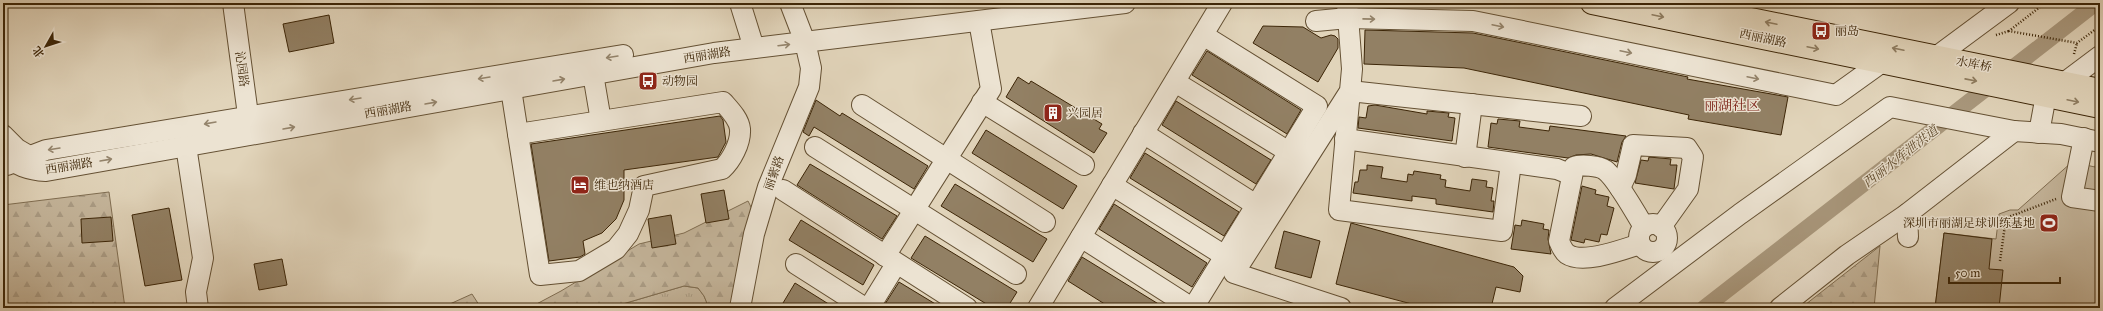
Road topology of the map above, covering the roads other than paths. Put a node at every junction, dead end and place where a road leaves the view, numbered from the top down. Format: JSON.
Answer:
{"nodes":[{"id":1,"x":232,"y":3,"type":"edge"},
{"id":2,"x":740,"y":3,"type":"edge"},
{"id":3,"x":790,"y":3,"type":"edge"},
{"id":4,"x":1011,"y":3,"type":"edge"},
{"id":5,"x":1125,"y":3,"type":"edge"},
{"id":6,"x":1222,"y":3,"type":"edge"},
{"id":7,"x":1592,"y":3,"type":"edge"},
{"id":8,"x":1672,"y":3,"type":"edge"},
{"id":9,"x":2009,"y":3,"type":"edge"},
{"id":10,"x":1347,"y":11,"type":"edge"},
{"id":11,"x":979,"y":21,"type":"junction"},
{"id":12,"x":1316,"y":21,"type":"dead end"},
{"id":13,"x":1203,"y":35,"type":"junction"},
{"id":14,"x":803,"y":36,"type":"junction"},
{"id":15,"x":752,"y":42,"type":"junction"},
{"id":16,"x":2100,"y":56,"type":"edge"},
{"id":17,"x":1882,"y":62,"type":"junction"},
{"id":18,"x":1935,"y":65,"type":"junction"},
{"id":19,"x":593,"y":74,"type":"junction"},
{"id":20,"x":2009,"y":80,"type":"junction"},
{"id":21,"x":1174,"y":82,"type":"junction"},
{"id":22,"x":2064,"y":83,"type":"junction"},
{"id":23,"x":511,"y":89,"type":"junction"},
{"id":24,"x":2100,"y":90,"type":"edge"},
{"id":25,"x":1350,"y":91,"type":"junction"},
{"id":26,"x":2046,"y":95,"type":"junction"},
{"id":27,"x":982,"y":102,"type":"junction"},
{"id":28,"x":1472,"y":104,"type":"junction"},
{"id":29,"x":862,"y":105,"type":"dead end"},
{"id":30,"x":2100,"y":106,"type":"edge"},
{"id":31,"x":1581,"y":116,"type":"dead end"},
{"id":32,"x":601,"y":121,"type":"junction"},
{"id":33,"x":249,"y":126,"type":"junction"},
{"id":34,"x":2014,"y":131,"type":"junction"},
{"id":35,"x":2039,"y":132,"type":"junction"},
{"id":36,"x":1144,"y":133,"type":"junction"},
{"id":37,"x":518,"y":134,"type":"junction"},
{"id":38,"x":3,"y":135,"type":"edge"},
{"id":39,"x":1345,"y":140,"type":"junction"},
{"id":40,"x":2092,"y":140,"type":"edge"},
{"id":41,"x":186,"y":146,"type":"junction"},
{"id":42,"x":815,"y":147,"type":"dead end"},
{"id":43,"x":1289,"y":152,"type":"junction"},
{"id":44,"x":1466,"y":156,"type":"junction"},
{"id":45,"x":946,"y":159,"type":"junction"},
{"id":46,"x":12,"y":160,"type":"edge"},
{"id":47,"x":1511,"y":163,"type":"junction"},
{"id":48,"x":1084,"y":165,"type":"dead end"},
{"id":49,"x":1572,"y":175,"type":"junction"},
{"id":50,"x":1112,"y":185,"type":"junction"},
{"id":51,"x":1620,"y":188,"type":"junction"},
{"id":52,"x":783,"y":190,"type":"dead end"},
{"id":53,"x":2100,"y":201,"type":"edge"},
{"id":54,"x":1256,"y":205,"type":"junction"},
{"id":55,"x":914,"y":210,"type":"junction"},
{"id":56,"x":1907,"y":214,"type":"junction"},
{"id":57,"x":1045,"y":222,"type":"dead end"},
{"id":58,"x":1648,"y":232,"type":"junction"},
{"id":59,"x":1081,"y":237,"type":"junction"},
{"id":60,"x":1908,"y":237,"type":"dead end"},
{"id":61,"x":1225,"y":256,"type":"junction"},
{"id":62,"x":889,"y":263,"type":"junction"},
{"id":63,"x":796,"y":264,"type":"dead end"},
{"id":64,"x":1672,"y":266,"type":"junction"},
{"id":65,"x":1016,"y":274,"type":"dead end"},
{"id":66,"x":1046,"y":305,"type":"edge"},
{"id":67,"x":198,"y":308,"type":"edge"},
{"id":68,"x":740,"y":308,"type":"edge"},
{"id":69,"x":865,"y":308,"type":"edge"},
{"id":70,"x":869,"y":308,"type":"edge"},
{"id":71,"x":967,"y":308,"type":"edge"},
{"id":72,"x":1193,"y":308,"type":"edge"},
{"id":73,"x":1341,"y":308,"type":"edge"},
{"id":74,"x":1615,"y":308,"type":"edge"},
{"id":75,"x":1780,"y":308,"type":"edge"}],
"edges":[{"from":1,"to":33,"type":"street","name":"沁园路"},
{"from":2,"to":15,"type":"street"},
{"from":3,"to":14,"type":"street","name":"丽紫路"},
{"from":4,"to":14,"type":"street","name":"西丽湖路"},
{"from":5,"to":11,"type":"street","name":"西丽湖路"},
{"from":6,"to":13,"type":"street"},
{"from":7,"to":17,"type":"main road","name":"西丽湖路","one_way":true},
{"from":18,"to":8,"type":"main road","name":"西丽湖路","one_way":true},
{"from":9,"to":18,"type":"street"},
{"from":10,"to":12,"type":"street"},
{"from":10,"to":17,"type":"street","one_way":true},
{"from":10,"to":25,"type":"street"},
{"from":11,"to":14,"type":"street","name":"西丽湖路"},
{"from":11,"to":27,"type":"street"},
{"from":13,"to":21,"type":"street"},
{"from":13,"to":43,"type":"street"},
{"from":14,"to":15,"type":"street","name":"西丽湖路"},
{"from":14,"to":68,"type":"street","name":"丽紫路"},
{"from":15,"to":19,"type":"street","name":"西丽湖路"},
{"from":15,"to":33,"type":"street","name":"西丽湖路","one_way":true},
{"from":16,"to":22,"type":"street"},
{"from":17,"to":18,"type":"main road","name":"西丽湖路"},
{"from":18,"to":20,"type":"main road","name":"水库桥"},
{"from":23,"to":19,"type":"street","name":"西丽湖路","one_way":true},
{"from":19,"to":32,"type":"street"},
{"from":20,"to":22,"type":"main road"},
{"from":20,"to":26,"type":"main road"},
{"from":21,"to":36,"type":"street"},
{"from":21,"to":43,"type":"street"},
{"from":22,"to":24,"type":"main road"},
{"from":33,"to":23,"type":"street","name":"西丽湖路","one_way":true},
{"from":23,"to":37,"type":"street"},
{"from":25,"to":28,"type":"street"},
{"from":25,"to":39,"type":"street"},
{"from":25,"to":73,"type":"street"},
{"from":26,"to":30,"type":"main road","one_way":true},
{"from":26,"to":35,"type":"street"},
{"from":27,"to":45,"type":"street"},
{"from":27,"to":48,"type":"street"},
{"from":28,"to":31,"type":"street"},
{"from":28,"to":44,"type":"street"},
{"from":29,"to":45,"type":"street"},
{"from":32,"to":37,"type":"street"},
{"from":32,"to":37,"type":"street"},
{"from":33,"to":41,"type":"street","name":"西丽湖路"},
{"from":33,"to":46,"type":"street","name":"西丽湖路","one_way":true},
{"from":34,"to":35,"type":"street"},
{"from":34,"to":56,"type":"street"},
{"from":34,"to":64,"type":"street"},
{"from":35,"to":40,"type":"street"},
{"from":36,"to":50,"type":"street"},
{"from":36,"to":54,"type":"street"},
{"from":38,"to":46,"type":"street"},
{"from":39,"to":44,"type":"street"},
{"from":39,"to":47,"type":"street"},
{"from":40,"to":53,"type":"street"},
{"from":46,"to":41,"type":"street","name":"西丽湖路","one_way":true},
{"from":41,"to":67,"type":"street"},
{"from":42,"to":55,"type":"street"},
{"from":43,"to":54,"type":"street"},
{"from":44,"to":47,"type":"street"},
{"from":45,"to":55,"type":"street"},
{"from":45,"to":57,"type":"street"},
{"from":47,"to":49,"type":"street"},
{"from":49,"to":51,"type":"street"},
{"from":49,"to":58,"type":"street"},
{"from":50,"to":59,"type":"street"},
{"from":50,"to":61,"type":"street"},
{"from":51,"to":58,"type":"street"},
{"from":51,"to":58,"type":"street"},
{"from":52,"to":62,"type":"street"},
{"from":54,"to":61,"type":"street"},
{"from":55,"to":62,"type":"street"},
{"from":55,"to":65,"type":"street"},
{"from":56,"to":60,"type":"street"},
{"from":56,"to":75,"type":"street"},
{"from":58,"to":64,"type":"street"},
{"from":59,"to":66,"type":"street"},
{"from":59,"to":72,"type":"street"},
{"from":61,"to":72,"type":"street"},
{"from":62,"to":70,"type":"street"},
{"from":62,"to":71,"type":"street"},
{"from":63,"to":69,"type":"street"},
{"from":64,"to":74,"type":"street"}]}
